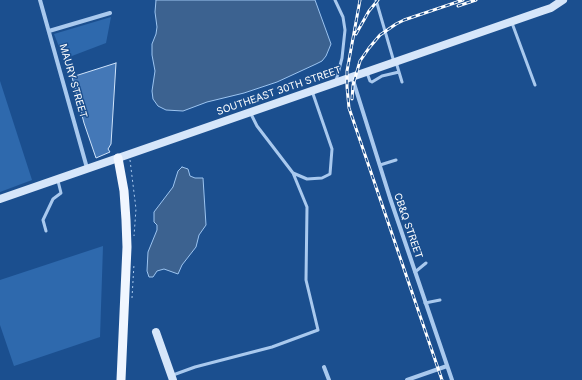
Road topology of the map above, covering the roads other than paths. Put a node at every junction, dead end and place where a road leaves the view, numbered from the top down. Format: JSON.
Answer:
{"nodes":[{"id":1,"x":40,"y":0,"type":"edge"},
{"id":2,"x":336,"y":0,"type":"edge"},
{"id":3,"x":376,"y":0,"type":"edge"},
{"id":4,"x":563,"y":0,"type":"edge"},
{"id":5,"x":110,"y":13,"type":"dead end"},
{"id":6,"x":511,"y":21,"type":"junction"},
{"id":7,"x":49,"y":31,"type":"junction"},
{"id":8,"x":395,"y":62,"type":"junction"},
{"id":9,"x":367,"y":72,"type":"junction"},
{"id":10,"x":399,"y":72,"type":"junction"},
{"id":11,"x":352,"y":77,"type":"junction"},
{"id":12,"x":336,"y":82,"type":"junction"},
{"id":13,"x":402,"y":82,"type":"dead end"},
{"id":14,"x":535,"y":85,"type":"dead end"},
{"id":15,"x":312,"y":91,"type":"junction"},
{"id":16,"x":250,"y":112,"type":"junction"},
{"id":17,"x":118,"y":158,"type":"junction"},
{"id":18,"x":396,"y":160,"type":"dead end"},
{"id":19,"x":380,"y":165,"type":"junction"},
{"id":20,"x":87,"y":168,"type":"junction"},
{"id":21,"x":293,"y":173,"type":"junction"},
{"id":22,"x":57,"y":179,"type":"junction"},
{"id":23,"x":0,"y":199,"type":"edge"},
{"id":24,"x":46,"y":231,"type":"dead end"},
{"id":25,"x":426,"y":263,"type":"dead end"},
{"id":26,"x":415,"y":272,"type":"junction"},
{"id":27,"x":440,"y":300,"type":"dead end"},
{"id":28,"x":425,"y":303,"type":"junction"},
{"id":29,"x":156,"y":332,"type":"dead end"},
{"id":30,"x":447,"y":366,"type":"junction"},
{"id":31,"x":324,"y":367,"type":"dead end"},
{"id":32,"x":172,"y":378,"type":"edge"},
{"id":33,"x":121,"y":380,"type":"edge"},
{"id":34,"x":329,"y":380,"type":"edge"},
{"id":35,"x":407,"y":380,"type":"edge"},
{"id":36,"x":452,"y":380,"type":"edge"}],
"edges":[{"from":1,"to":7,"type":"street","name":"MAURY STREET"},
{"from":2,"to":12,"type":"lane"},
{"from":3,"to":8,"type":"lane"},
{"from":4,"to":6,"type":"main road","name":"SOUTHEAST 30TH STREET"},
{"from":5,"to":7,"type":"street"},
{"from":6,"to":8,"type":"main road","name":"SOUTHEAST 30TH STREET"},
{"from":6,"to":14,"type":"lane"},
{"from":7,"to":20,"type":"street","name":"MAURY STREET"},
{"from":8,"to":9,"type":"main road","name":"SOUTHEAST 30TH STREET"},
{"from":8,"to":10,"type":"lane"},
{"from":9,"to":10,"type":"lane"},
{"from":9,"to":11,"type":"main road","name":"SOUTHEAST 30TH STREET"},
{"from":10,"to":13,"type":"lane"},
{"from":11,"to":12,"type":"main road","name":"SOUTHEAST 30TH STREET"},
{"from":11,"to":19,"type":"street","name":"CB&Q STREET"},
{"from":12,"to":15,"type":"main road","name":"SOUTHEAST 30TH STREET"},
{"from":15,"to":16,"type":"main road","name":"SOUTHEAST 30TH STREET"},
{"from":15,"to":21,"type":"lane"},
{"from":16,"to":17,"type":"main road","name":"SOUTHEAST 30TH STREET"},
{"from":16,"to":21,"type":"lane"},
{"from":17,"to":20,"type":"main road","name":"SOUTHEAST 30TH STREET"},
{"from":17,"to":33,"type":"main road"},
{"from":18,"to":19,"type":"lane"},
{"from":19,"to":26,"type":"street","name":"CB&Q STREET"},
{"from":20,"to":22,"type":"main road","name":"SOUTHEAST 30TH STREET"},
{"from":21,"to":32,"type":"lane"},
{"from":22,"to":23,"type":"main road","name":"SOUTHEAST 30TH STREET"},
{"from":22,"to":24,"type":"lane"},
{"from":25,"to":26,"type":"lane"},
{"from":26,"to":28,"type":"street","name":"CB&Q STREET"},
{"from":27,"to":28,"type":"lane"},
{"from":28,"to":30,"type":"street","name":"CB&Q STREET"},
{"from":29,"to":32,"type":"main road"},
{"from":30,"to":35,"type":"street"},
{"from":30,"to":36,"type":"street","name":"CB&Q STREET"},
{"from":31,"to":34,"type":"street"}]}
